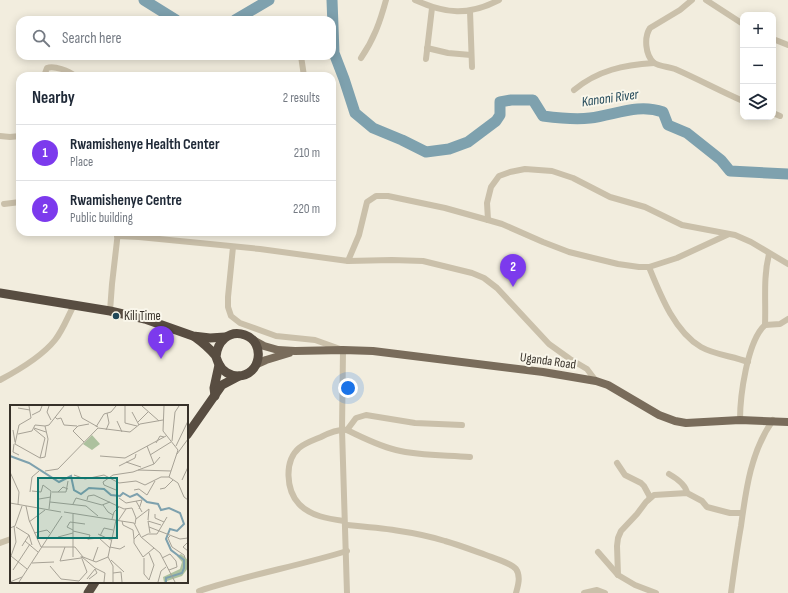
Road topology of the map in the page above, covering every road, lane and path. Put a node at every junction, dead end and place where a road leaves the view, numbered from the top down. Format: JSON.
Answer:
{"nodes":[{"id":1,"x":386,"y":0,"type":"edge"},
{"id":2,"x":415,"y":0,"type":"edge"},
{"id":3,"x":499,"y":0,"type":"edge"},
{"id":4,"x":692,"y":0,"type":"edge"},
{"id":5,"x":706,"y":0,"type":"edge"},
{"id":6,"x":432,"y":8,"type":"junction"},
{"id":7,"x":470,"y":11,"type":"junction"},
{"id":8,"x":740,"y":22,"type":"edge"},
{"id":9,"x":776,"y":40,"type":"edge"},
{"id":10,"x":788,"y":45,"type":"edge"},
{"id":11,"x":427,"y":48,"type":"junction"},
{"id":12,"x":471,"y":55,"type":"junction"},
{"id":13,"x":361,"y":58,"type":"dead end"},
{"id":14,"x":426,"y":59,"type":"dead end"},
{"id":15,"x":302,"y":60,"type":"edge"},
{"id":16,"x":654,"y":63,"type":"junction"},
{"id":17,"x":472,"y":67,"type":"dead end"},
{"id":18,"x":46,"y":72,"type":"edge"},
{"id":19,"x":68,"y":72,"type":"edge"},
{"id":20,"x":303,"y":72,"type":"edge"},
{"id":21,"x":574,"y":90,"type":"dead end"},
{"id":22,"x":740,"y":100,"type":"edge"},
{"id":23,"x":776,"y":114,"type":"edge"},
{"id":24,"x":780,"y":116,"type":"dead end"},
{"id":25,"x":0,"y":136,"type":"edge"},
{"id":26,"x":16,"y":136,"type":"edge"},
{"id":27,"x":16,"y":202,"type":"edge"},
{"id":28,"x":4,"y":204,"type":"dead end"},
{"id":29,"x":488,"y":220,"type":"junction"},
{"id":30,"x":729,"y":234,"type":"junction"},
{"id":31,"x":118,"y":236,"type":"edge"},
{"id":32,"x":132,"y":236,"type":"edge"},
{"id":33,"x":233,"y":247,"type":"junction"},
{"id":34,"x":769,"y":254,"type":"junction"},
{"id":35,"x":348,"y":261,"type":"junction"},
{"id":36,"x":788,"y":264,"type":"edge"},
{"id":37,"x":649,"y":267,"type":"junction"},
{"id":38,"x":0,"y":293,"type":"edge"},
{"id":39,"x":74,"y":305,"type":"junction"},
{"id":40,"x":110,"y":311,"type":"junction"},
{"id":41,"x":788,"y":319,"type":"edge"},
{"id":42,"x":765,"y":325,"type":"junction"},
{"id":43,"x":194,"y":336,"type":"junction"},
{"id":44,"x":225,"y":337,"type":"junction"},
{"id":45,"x":253,"y":340,"type":"junction"},
{"id":46,"x":343,"y":350,"type":"junction"},
{"id":47,"x":295,"y":351,"type":"junction"},
{"id":48,"x":218,"y":361,"type":"junction"},
{"id":49,"x":748,"y":362,"type":"junction"},
{"id":50,"x":257,"y":364,"type":"junction"},
{"id":51,"x":240,"y":376,"type":"junction"},
{"id":52,"x":0,"y":380,"type":"edge"},
{"id":53,"x":596,"y":380,"type":"junction"},
{"id":54,"x":215,"y":396,"type":"junction"},
{"id":55,"x":740,"y":420,"type":"junction"},
{"id":56,"x":773,"y":420,"type":"junction"},
{"id":57,"x":788,"y":422,"type":"edge"},
{"id":58,"x":462,"y":425,"type":"dead end"},
{"id":59,"x":344,"y":430,"type":"junction"},
{"id":60,"x":188,"y":434,"type":"edge"},
{"id":61,"x":470,"y":457,"type":"dead end"},
{"id":62,"x":617,"y":463,"type":"dead end"},
{"id":63,"x":669,"y":474,"type":"dead end"},
{"id":64,"x":687,"y":493,"type":"junction"},
{"id":65,"x":649,"y":499,"type":"junction"},
{"id":66,"x":742,"y":513,"type":"junction"},
{"id":67,"x":345,"y":523,"type":"junction"},
{"id":68,"x":10,"y":539,"type":"edge"},
{"id":69,"x":0,"y":543,"type":"edge"},
{"id":70,"x":347,"y":551,"type":"junction"},
{"id":71,"x":598,"y":552,"type":"dead end"},
{"id":72,"x":618,"y":575,"type":"junction"},
{"id":73,"x":94,"y":583,"type":"edge"},
{"id":74,"x":199,"y":591,"type":"dead end"},
{"id":75,"x":88,"y":593,"type":"edge"},
{"id":76,"x":348,"y":593,"type":"edge"},
{"id":77,"x":516,"y":593,"type":"edge"},
{"id":78,"x":584,"y":593,"type":"edge"},
{"id":79,"x":605,"y":593,"type":"edge"},
{"id":80,"x":656,"y":593,"type":"edge"},
{"id":81,"x":731,"y":593,"type":"edge"}],
"edges":[{"from":1,"to":13,"type":"street"},
{"from":2,"to":6,"type":"street"},
{"from":3,"to":7,"type":"street"},
{"from":4,"to":16,"type":"street"},
{"from":5,"to":8,"type":"street"},
{"from":6,"to":7,"type":"street"},
{"from":6,"to":11,"type":"street"},
{"from":7,"to":12,"type":"street"},
{"from":9,"to":10,"type":"street"},
{"from":11,"to":12,"type":"street"},
{"from":11,"to":14,"type":"street"},
{"from":12,"to":17,"type":"street"},
{"from":15,"to":20,"type":"street"},
{"from":16,"to":21,"type":"street"},
{"from":16,"to":22,"type":"street"},
{"from":18,"to":19,"type":"street"},
{"from":23,"to":24,"type":"street"},
{"from":25,"to":26,"type":"street"},
{"from":27,"to":28,"type":"street"},
{"from":29,"to":30,"type":"street"},
{"from":29,"to":35,"type":"street"},
{"from":29,"to":37,"type":"street"},
{"from":30,"to":34,"type":"street"},
{"from":30,"to":37,"type":"street"},
{"from":31,"to":40,"type":"street"},
{"from":32,"to":33,"type":"street"},
{"from":33,"to":35,"type":"street"},
{"from":33,"to":46,"type":"street"},
{"from":34,"to":36,"type":"street"},
{"from":34,"to":42,"type":"street"},
{"from":35,"to":53,"type":"street"},
{"from":37,"to":49,"type":"street"},
{"from":38,"to":39,"type":"highway"},
{"from":39,"to":40,"type":"highway"},
{"from":39,"to":52,"type":"street"},
{"from":40,"to":43,"type":"highway"},
{"from":41,"to":42,"type":"street"},
{"from":42,"to":49,"type":"street"},
{"from":43,"to":44,"type":"highway"},
{"from":43,"to":48,"type":"highway"},
{"from":44,"to":45,"type":"highway"},
{"from":44,"to":48,"type":"highway"},
{"from":45,"to":47,"type":"main road","name":"Uganda Road"},
{"from":45,"to":50,"type":"highway"},
{"from":46,"to":47,"type":"main road","name":"Uganda Road"},
{"from":46,"to":53,"type":"main road","name":"Uganda Road"},
{"from":46,"to":59,"type":"street"},
{"from":47,"to":50,"type":"main road","name":"Uganda Road"},
{"from":48,"to":51,"type":"highway"},
{"from":48,"to":54,"type":"highway"},
{"from":49,"to":55,"type":"street"},
{"from":50,"to":51,"type":"highway"},
{"from":51,"to":54,"type":"highway"},
{"from":53,"to":55,"type":"main road","name":"Uganda Road"},
{"from":54,"to":60,"type":"highway"},
{"from":55,"to":56,"type":"main road","name":"Uganda Road"},
{"from":56,"to":57,"type":"main road","name":"Uganda Road"},
{"from":56,"to":66,"type":"street"},
{"from":58,"to":59,"type":"street"},
{"from":59,"to":61,"type":"street"},
{"from":59,"to":67,"type":"street"},
{"from":59,"to":67,"type":"street"},
{"from":62,"to":65,"type":"street"},
{"from":63,"to":64,"type":"street"},
{"from":64,"to":65,"type":"street"},
{"from":64,"to":66,"type":"street"},
{"from":65,"to":72,"type":"street"},
{"from":66,"to":81,"type":"street"},
{"from":67,"to":70,"type":"street"},
{"from":67,"to":77,"type":"street"},
{"from":68,"to":69,"type":"street"},
{"from":70,"to":74,"type":"street"},
{"from":70,"to":76,"type":"street"},
{"from":71,"to":72,"type":"street"},
{"from":72,"to":80,"type":"street"},
{"from":73,"to":75,"type":"highway"},
{"from":78,"to":79,"type":"street"}]}
